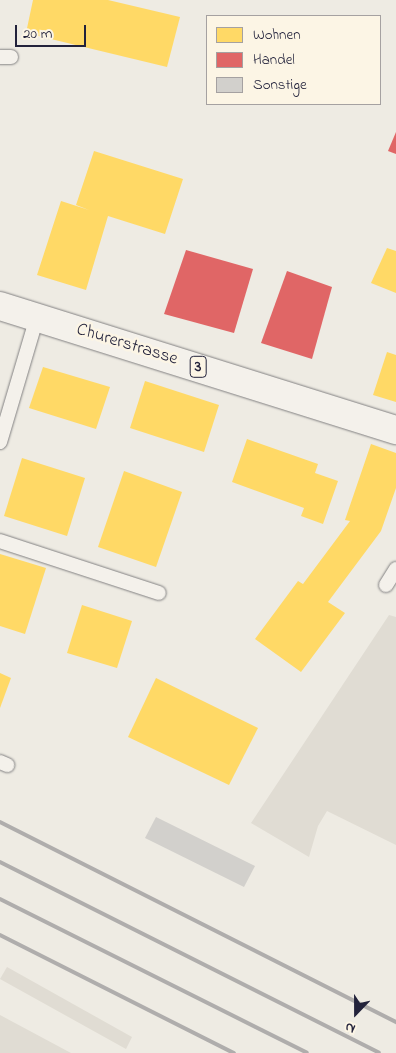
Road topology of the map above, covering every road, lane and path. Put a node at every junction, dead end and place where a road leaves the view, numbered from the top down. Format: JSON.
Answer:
{"nodes":[{"id":1,"x":0,"y":306,"type":"edge"},
{"id":2,"x":37,"y":317,"type":"junction"},
{"id":3,"x":396,"y":430,"type":"edge"},
{"id":4,"x":0,"y":442,"type":"edge"},
{"id":5,"x":0,"y":541,"type":"edge"},
{"id":6,"x":396,"y":569,"type":"edge"},
{"id":7,"x":386,"y":585,"type":"dead end"},
{"id":8,"x":159,"y":593,"type":"dead end"}],
"edges":[{"from":1,"to":2,"type":"main road","name":"Churerstrasse","number":"3"},
{"from":2,"to":3,"type":"main road","name":"Churerstrasse","number":"3"},
{"from":2,"to":4,"type":"lane"},
{"from":5,"to":8,"type":"lane"},
{"from":6,"to":7,"type":"lane"}]}
